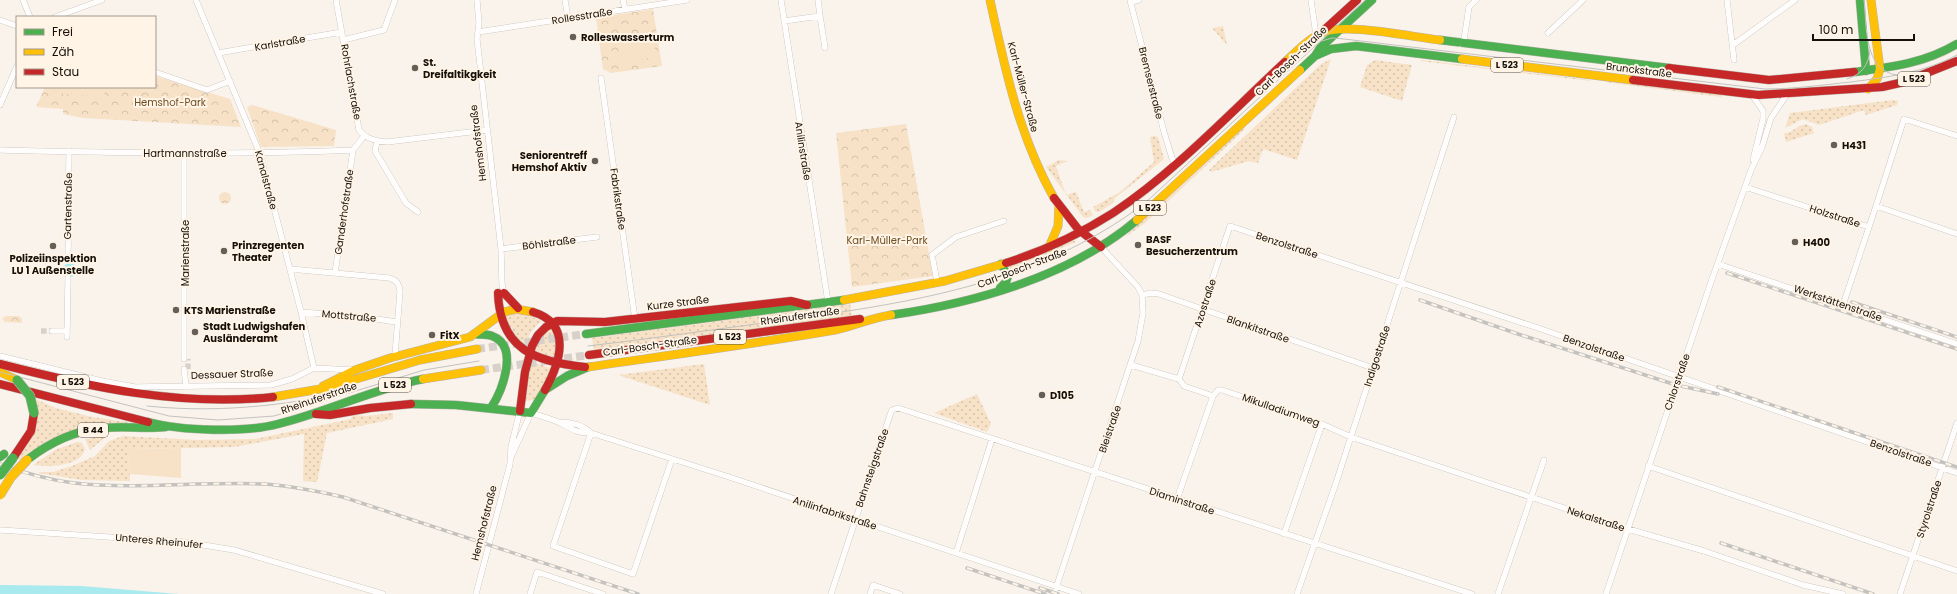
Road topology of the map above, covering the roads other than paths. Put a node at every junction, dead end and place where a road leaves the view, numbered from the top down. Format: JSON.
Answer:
{"nodes":[{"id":1,"x":23,"y":0,"type":"edge"},
{"id":2,"x":102,"y":0,"type":"edge"},
{"id":3,"x":196,"y":0,"type":"edge"},
{"id":4,"x":336,"y":0,"type":"edge"},
{"id":5,"x":395,"y":0,"type":"edge"},
{"id":6,"x":477,"y":0,"type":"edge"},
{"id":7,"x":565,"y":0,"type":"edge"},
{"id":8,"x":623,"y":0,"type":"edge"},
{"id":9,"x":687,"y":0,"type":"edge"},
{"id":10,"x":781,"y":0,"type":"edge"},
{"id":11,"x":818,"y":0,"type":"edge"},
{"id":12,"x":990,"y":0,"type":"edge"},
{"id":13,"x":1139,"y":0,"type":"edge"},
{"id":14,"x":1311,"y":0,"type":"edge"},
{"id":15,"x":1357,"y":0,"type":"edge"},
{"id":16,"x":1372,"y":0,"type":"edge"},
{"id":17,"x":1476,"y":0,"type":"edge"},
{"id":18,"x":1584,"y":0,"type":"edge"},
{"id":19,"x":1727,"y":0,"type":"edge"},
{"id":20,"x":1795,"y":0,"type":"edge"},
{"id":21,"x":1860,"y":0,"type":"edge"},
{"id":22,"x":1872,"y":0,"type":"edge"},
{"id":23,"x":1130,"y":1,"type":"edge"},
{"id":24,"x":657,"y":2,"type":"edge"},
{"id":25,"x":625,"y":9,"type":"junction"},
{"id":26,"x":30,"y":16,"type":"edge"},
{"id":27,"x":58,"y":16,"type":"edge"},
{"id":28,"x":820,"y":16,"type":"junction"},
{"id":29,"x":568,"y":18,"type":"junction"},
{"id":30,"x":0,"y":20,"type":"edge"},
{"id":31,"x":784,"y":21,"type":"junction"},
{"id":32,"x":16,"y":26,"type":"edge"},
{"id":33,"x":1342,"y":28,"type":"junction"},
{"id":34,"x":342,"y":32,"type":"junction"},
{"id":35,"x":478,"y":32,"type":"junction"},
{"id":36,"x":1320,"y":33,"type":"junction"},
{"id":37,"x":1548,"y":33,"type":"dead end"},
{"id":38,"x":343,"y":40,"type":"junction"},
{"id":39,"x":1460,"y":44,"type":"junction"},
{"id":40,"x":1957,"y":44,"type":"edge"},
{"id":41,"x":1733,"y":45,"type":"junction"},
{"id":42,"x":825,"y":48,"type":"dead end"},
{"id":43,"x":218,"y":53,"type":"junction"},
{"id":44,"x":1315,"y":56,"type":"junction"},
{"id":45,"x":1734,"y":60,"type":"dead end"},
{"id":46,"x":1957,"y":61,"type":"edge"},
{"id":47,"x":16,"y":68,"type":"edge"},
{"id":48,"x":1880,"y":69,"type":"junction"},
{"id":49,"x":1866,"y":71,"type":"junction"},
{"id":50,"x":156,"y":72,"type":"edge"},
{"id":51,"x":601,"y":78,"type":"dead end"},
{"id":52,"x":230,"y":81,"type":"junction"},
{"id":53,"x":1868,"y":89,"type":"junction"},
{"id":54,"x":1787,"y":94,"type":"junction"},
{"id":55,"x":1752,"y":95,"type":"junction"},
{"id":56,"x":0,"y":105,"type":"edge"},
{"id":57,"x":1454,"y":117,"type":"dead end"},
{"id":58,"x":487,"y":130,"type":"junction"},
{"id":59,"x":364,"y":136,"type":"junction"},
{"id":60,"x":1957,"y":136,"type":"edge"},
{"id":61,"x":376,"y":141,"type":"junction"},
{"id":62,"x":1758,"y":148,"type":"junction"},
{"id":63,"x":0,"y":150,"type":"edge"},
{"id":64,"x":353,"y":150,"type":"junction"},
{"id":65,"x":69,"y":151,"type":"junction"},
{"id":66,"x":184,"y":154,"type":"junction"},
{"id":67,"x":260,"y":154,"type":"junction"},
{"id":68,"x":1176,"y":164,"type":"junction"},
{"id":69,"x":1745,"y":187,"type":"junction"},
{"id":70,"x":1059,"y":205,"type":"junction"},
{"id":71,"x":1876,"y":206,"type":"junction"},
{"id":72,"x":418,"y":212,"type":"dead end"},
{"id":73,"x":1004,"y":221,"type":"dead end"},
{"id":74,"x":1230,"y":226,"type":"joint"},
{"id":75,"x":1869,"y":227,"type":"junction"},
{"id":76,"x":1080,"y":232,"type":"junction"},
{"id":77,"x":1957,"y":234,"type":"edge"},
{"id":78,"x":597,"y":237,"type":"dead end"},
{"id":79,"x":1049,"y":247,"type":"junction"},
{"id":80,"x":1101,"y":247,"type":"junction"},
{"id":81,"x":501,"y":248,"type":"junction"},
{"id":82,"x":68,"y":261,"type":"dead end"},
{"id":83,"x":1001,"y":264,"type":"junction"},
{"id":84,"x":1718,"y":264,"type":"junction"},
{"id":85,"x":290,"y":270,"type":"junction"},
{"id":86,"x":335,"y":273,"type":"junction"},
{"id":87,"x":68,"y":278,"type":"dead end"},
{"id":88,"x":937,"y":282,"type":"junction"},
{"id":89,"x":1401,"y":283,"type":"junction"},
{"id":90,"x":501,"y":290,"type":"junction"},
{"id":91,"x":996,"y":291,"type":"junction"},
{"id":92,"x":1142,"y":295,"type":"junction"},
{"id":93,"x":828,"y":302,"type":"junction"},
{"id":94,"x":807,"y":305,"type":"junction"},
{"id":95,"x":1843,"y":305,"type":"junction"},
{"id":96,"x":518,"y":308,"type":"junction"},
{"id":97,"x":498,"y":310,"type":"junction"},
{"id":98,"x":1202,"y":310,"type":"junction"},
{"id":99,"x":302,"y":312,"type":"junction"},
{"id":100,"x":871,"y":318,"type":"junction"},
{"id":101,"x":635,"y":319,"type":"junction"},
{"id":102,"x":397,"y":322,"type":"junction"},
{"id":103,"x":551,"y":323,"type":"junction"},
{"id":104,"x":52,"y":331,"type":"tunnel mouth"},
{"id":105,"x":476,"y":334,"type":"junction"},
{"id":106,"x":586,"y":334,"type":"tunnel mouth"},
{"id":107,"x":1957,"y":344,"type":"edge"},
{"id":108,"x":477,"y":349,"type":"tunnel mouth"},
{"id":109,"x":529,"y":352,"type":"junction"},
{"id":110,"x":589,"y":355,"type":"tunnel mouth"},
{"id":111,"x":0,"y":356,"type":"edge"},
{"id":112,"x":395,"y":356,"type":"junction"},
{"id":113,"x":186,"y":359,"type":"tunnel mouth"},
{"id":114,"x":0,"y":364,"type":"edge"},
{"id":115,"x":558,"y":364,"type":"junction"},
{"id":116,"x":1130,"y":366,"type":"junction"},
{"id":117,"x":588,"y":367,"type":"junction"},
{"id":118,"x":314,"y":368,"type":"junction"},
{"id":119,"x":1373,"y":368,"type":"junction"},
{"id":120,"x":186,"y":370,"type":"tunnel mouth"},
{"id":121,"x":355,"y":370,"type":"junction"},
{"id":122,"x":481,"y":370,"type":"tunnel mouth"},
{"id":123,"x":0,"y":372,"type":"edge"},
{"id":124,"x":1678,"y":377,"type":"junction"},
{"id":125,"x":1179,"y":379,"type":"junction"},
{"id":126,"x":0,"y":384,"type":"edge"},
{"id":127,"x":186,"y":386,"type":"junction"},
{"id":128,"x":545,"y":390,"type":"junction"},
{"id":129,"x":314,"y":391,"type":"junction"},
{"id":130,"x":1213,"y":396,"type":"junction"},
{"id":131,"x":491,"y":408,"type":"junction"},
{"id":132,"x":892,"y":410,"type":"joint"},
{"id":133,"x":520,"y":411,"type":"junction"},
{"id":134,"x":531,"y":413,"type":"junction"},
{"id":135,"x":313,"y":414,"type":"junction"},
{"id":136,"x":1957,"y":423,"type":"edge"},
{"id":137,"x":1322,"y":424,"type":"junction"},
{"id":138,"x":166,"y":427,"type":"junction"},
{"id":139,"x":591,"y":433,"type":"junction"},
{"id":140,"x":1351,"y":437,"type":"junction"},
{"id":141,"x":992,"y":439,"type":"junction"},
{"id":142,"x":511,"y":457,"type":"junction"},
{"id":143,"x":672,"y":459,"type":"junction"},
{"id":144,"x":1544,"y":460,"type":"dead end"},
{"id":145,"x":1648,"y":466,"type":"junction"},
{"id":146,"x":1942,"y":468,"type":"junction"},
{"id":147,"x":1095,"y":472,"type":"junction"},
{"id":148,"x":1957,"y":473,"type":"edge"},
{"id":149,"x":0,"y":475,"type":"edge"},
{"id":150,"x":0,"y":495,"type":"edge"},
{"id":151,"x":1531,"y":497,"type":"junction"},
{"id":152,"x":1177,"y":499,"type":"junction"},
{"id":153,"x":855,"y":518,"type":"junction"},
{"id":154,"x":1628,"y":529,"type":"junction"},
{"id":155,"x":0,"y":530,"type":"edge"},
{"id":156,"x":1284,"y":534,"type":"junction"},
{"id":157,"x":1315,"y":542,"type":"junction"},
{"id":158,"x":956,"y":553,"type":"junction"},
{"id":159,"x":1913,"y":556,"type":"junction"},
{"id":160,"x":1957,"y":571,"type":"edge"},
{"id":161,"x":1056,"y":586,"type":"junction"},
{"id":162,"x":383,"y":594,"type":"edge"},
{"id":163,"x":476,"y":594,"type":"edge"},
{"id":164,"x":530,"y":594,"type":"edge"},
{"id":165,"x":603,"y":594,"type":"edge"},
{"id":166,"x":831,"y":594,"type":"edge"},
{"id":167,"x":870,"y":594,"type":"edge"},
{"id":168,"x":900,"y":594,"type":"edge"},
{"id":169,"x":1054,"y":594,"type":"edge"},
{"id":170,"x":1079,"y":594,"type":"edge"},
{"id":171,"x":1297,"y":594,"type":"edge"},
{"id":172,"x":1472,"y":594,"type":"edge"},
{"id":173,"x":1498,"y":594,"type":"edge"},
{"id":174,"x":1606,"y":594,"type":"edge"},
{"id":175,"x":1843,"y":594,"type":"edge"},
{"id":176,"x":1900,"y":594,"type":"edge"}],
"edges":[{"from":1,"to":26,"type":"street"},
{"from":2,"to":27,"type":"street"},
{"from":3,"to":43,"type":"street","name":"Kanalstraße"},
{"from":4,"to":34,"type":"street","name":"Rohrlachstraße"},
{"from":5,"to":38,"type":"street"},
{"from":6,"to":35,"type":"street","name":"Hemshofstraße"},
{"from":7,"to":29,"type":"street"},
{"from":8,"to":25,"type":"street"},
{"from":9,"to":24,"type":"street","name":"Rollesstraße"},
{"from":10,"to":31,"type":"street","name":"Anilinstraße"},
{"from":11,"to":28,"type":"street"},
{"from":12,"to":70,"type":"main road","name":"Karl-Müller-Straße"},
{"from":13,"to":23,"type":"street"},
{"from":14,"to":36,"type":"street"},
{"from":15,"to":36,"type":"main road","name":"Carl-Bosch-Straße"},
{"from":16,"to":33,"type":"main road","name":"Carl-Bosch-Straße"},
{"from":17,"to":39,"type":"street"},
{"from":18,"to":37,"type":"street"},
{"from":19,"to":41,"type":"street"},
{"from":20,"to":41,"type":"street"},
{"from":21,"to":49,"type":"main road"},
{"from":22,"to":48,"type":"main road"},
{"from":23,"to":68,"type":"street","name":"Bremserstraße"},
{"from":24,"to":25,"type":"street","name":"Rollesstraße"},
{"from":25,"to":29,"type":"street","name":"Rollesstraße"},
{"from":28,"to":31,"type":"street"},
{"from":28,"to":42,"type":"street"},
{"from":29,"to":35,"type":"street","name":"Rollesstraße"},
{"from":30,"to":32,"type":"street"},
{"from":31,"to":93,"type":"street","name":"Anilinstraße"},
{"from":33,"to":36,"type":"main road","name":"Brunckstraße","number":"L 523"},
{"from":33,"to":39,"type":"main road","name":"Brunckstraße","number":"L 523"},
{"from":33,"to":44,"type":"main road","name":"Carl-Bosch-Straße"},
{"from":34,"to":38,"type":"street","name":"Rohrlachstraße"},
{"from":34,"to":43,"type":"street","name":"Karlstraße"},
{"from":35,"to":58,"type":"street","name":"Hemshofstraße"},
{"from":36,"to":68,"type":"main road","name":"Carl-Bosch-Straße","number":"L 523"},
{"from":38,"to":59,"type":"street","name":"Rohrlachstraße"},
{"from":39,"to":49,"type":"main road","name":"Brunckstraße","number":"L 523"},
{"from":40,"to":48,"type":"main road","name":"Brunckstraße","number":"L 523"},
{"from":41,"to":45,"type":"street"},
{"from":43,"to":52,"type":"street","name":"Kanalstraße"},
{"from":44,"to":55,"type":"main road","name":"Brunckstraße","number":"L 523"},
{"from":44,"to":80,"type":"main road","name":"Carl-Bosch-Straße","number":"L 523"},
{"from":46,"to":53,"type":"main road","name":"Brunckstraße","number":"L 523"},
{"from":47,"to":56,"type":"street"},
{"from":48,"to":49,"type":"main road","name":"Brunckstraße","number":"L 523"},
{"from":48,"to":53,"type":"main road"},
{"from":50,"to":52,"type":"street"},
{"from":51,"to":101,"type":"street","name":"Fabrikstraße"},
{"from":52,"to":67,"type":"street","name":"Kanalstraße"},
{"from":53,"to":54,"type":"main road","name":"Brunckstraße","number":"L 523"},
{"from":54,"to":55,"type":"main road","name":"Brunckstraße","number":"L 523"},
{"from":54,"to":62,"type":"street"},
{"from":55,"to":62,"type":"street"},
{"from":57,"to":89,"type":"street","name":"Indigostraße"},
{"from":58,"to":61,"type":"street"},
{"from":58,"to":81,"type":"street","name":"Hemshofstraße"},
{"from":59,"to":61,"type":"street"},
{"from":59,"to":64,"type":"street"},
{"from":60,"to":71,"type":"street","name":"Holzstraße"},
{"from":61,"to":72,"type":"street"},
{"from":62,"to":69,"type":"street","name":"Chlorstraße"},
{"from":63,"to":65,"type":"street","name":"Hartmannstraße"},
{"from":64,"to":67,"type":"street","name":"Hartmannstraße"},
{"from":64,"to":86,"type":"street","name":"Ganderhofstraße"},
{"from":65,"to":66,"type":"street","name":"Hartmannstraße"},
{"from":65,"to":82,"type":"street","name":"Gartenstraße"},
{"from":66,"to":67,"type":"street","name":"Hartmannstraße"},
{"from":66,"to":113,"type":"street","name":"Marienstraße"},
{"from":67,"to":85,"type":"street","name":"Kanalstraße"},
{"from":68,"to":76,"type":"main road","name":"Carl-Bosch-Straße","number":"L 523"},
{"from":69,"to":75,"type":"street","name":"Holzstraße"},
{"from":69,"to":84,"type":"street","name":"Chlorstraße"},
{"from":70,"to":76,"type":"main road","name":"Karl-Müller-Straße"},
{"from":70,"to":79,"type":"main road"},
{"from":71,"to":75,"type":"street","name":"Holzstraße"},
{"from":71,"to":77,"type":"street"},
{"from":73,"to":88,"type":"street"},
{"from":74,"to":89,"type":"street","name":"Benzolstraße"},
{"from":74,"to":98,"type":"street","name":"Azostraße"},
{"from":75,"to":95,"type":"street"},
{"from":76,"to":79,"type":"main road","name":"Carl-Bosch-Straße","number":"L 523"},
{"from":76,"to":80,"type":"main road","name":"Karl-Müller-Straße"},
{"from":78,"to":81,"type":"street","name":"Böhlstraße"},
{"from":79,"to":83,"type":"main road","name":"Carl-Bosch-Straße","number":"L 523"},
{"from":80,"to":91,"type":"main road","name":"Carl-Bosch-Straße","number":"L 523"},
{"from":80,"to":92,"type":"street","name":"Karl-Müller-Straße"},
{"from":81,"to":90,"type":"street","name":"Hemshofstraße"},
{"from":83,"to":88,"type":"main road","name":"Carl-Bosch-Straße","number":"L 523"},
{"from":83,"to":91,"type":"main road"},
{"from":84,"to":95,"type":"street","name":"Werkstättenstraße"},
{"from":84,"to":124,"type":"street","name":"Chlorstraße"},
{"from":85,"to":86,"type":"street"},
{"from":85,"to":99,"type":"street","name":"Kanalstraße"},
{"from":86,"to":102,"type":"street"},
{"from":87,"to":104,"type":"street"},
{"from":88,"to":93,"type":"main road","name":"Carl-Bosch-Straße","number":"L 523"},
{"from":89,"to":119,"type":"street","name":"Indigostraße"},
{"from":89,"to":124,"type":"street","name":"Benzolstraße"},
{"from":90,"to":96,"type":"main road"},
{"from":90,"to":97,"type":"main road"},
{"from":91,"to":100,"type":"main road","name":"Carl-Bosch-Straße","number":"L 523"},
{"from":92,"to":98,"type":"street","name":"Blankitstraße"},
{"from":92,"to":116,"type":"street","name":"Bleistraße"},
{"from":93,"to":94,"type":"main road","name":"Carl-Bosch-Straße","number":"L 523"},
{"from":94,"to":101,"type":"main road","name":"Kurze Straße","number":"L 523"},
{"from":94,"to":106,"type":"main road","name":"Rheinuferstraße","number":"L 523"},
{"from":95,"to":107,"type":"street","name":"Werkstättenstraße"},
{"from":96,"to":97,"type":"main road"},
{"from":96,"to":103,"type":"main road","number":"L 523"},
{"from":97,"to":105,"type":"main road","name":"Dessauer Straße"},
{"from":97,"to":109,"type":"main road"},
{"from":98,"to":119,"type":"street","name":"Blankitstraße"},
{"from":98,"to":125,"type":"street","name":"Azostraße"},
{"from":99,"to":102,"type":"street","name":"Mottstraße"},
{"from":99,"to":118,"type":"street","name":"Kanalstraße"},
{"from":100,"to":110,"type":"main road","name":"Rheinuferstraße","number":"L 523"},
{"from":100,"to":117,"type":"main road","name":"Carl-Bosch-Straße","number":"L 523"},
{"from":101,"to":103,"type":"main road","name":"Kurze Straße","number":"L 523"},
{"from":102,"to":112,"type":"street"},
{"from":103,"to":109,"type":"main road","name":"Hemshofstraße"},
{"from":103,"to":115,"type":"main road","number":"L 523"},
{"from":105,"to":112,"type":"main road","name":"Dessauer Straße"},
{"from":105,"to":131,"type":"main road"},
{"from":108,"to":129,"type":"main road","name":"Rheinuferstraße","number":"L 523"},
{"from":109,"to":115,"type":"main road"},
{"from":109,"to":133,"type":"main road","name":"Hemshofstraße"},
{"from":111,"to":127,"type":"street","name":"Dessauer Straße"},
{"from":112,"to":121,"type":"main road","name":"Dessauer Straße"},
{"from":114,"to":129,"type":"main road","name":"Rheinuferstraße","number":"L 523"},
{"from":115,"to":117,"type":"main road"},
{"from":115,"to":128,"type":"main road","number":"L 523"},
{"from":116,"to":125,"type":"street"},
{"from":116,"to":147,"type":"street","name":"Bleistraße"},
{"from":117,"to":128,"type":"main road","number":"L 523"},
{"from":118,"to":121,"type":"street","name":"Dessauer Straße"},
{"from":118,"to":127,"type":"street","name":"Dessauer Straße"},
{"from":119,"to":140,"type":"street","name":"Indigostraße"},
{"from":120,"to":127,"type":"street"},
{"from":121,"to":129,"type":"main road"},
{"from":122,"to":135,"type":"main road","name":"Rheinuferstraße","number":"L 523"},
{"from":123,"to":149,"type":"main road","bridge":true},
{"from":124,"to":145,"type":"street","name":"Chlorstraße"},
{"from":124,"to":146,"type":"street","name":"Benzolstraße"},
{"from":125,"to":130,"type":"street"},
{"from":126,"to":138,"type":"main road","name":"Rheinuferstraße","number":"L 523"},
{"from":128,"to":134,"type":"main road","number":"L 523"},
{"from":130,"to":137,"type":"street","name":"Mikulladiumweg"},
{"from":130,"to":152,"type":"street"},
{"from":131,"to":133,"type":"main road","number":"L 523"},
{"from":131,"to":135,"type":"main road","number":"L 523"},
{"from":132,"to":141,"type":"street","name":"Diaminstraße"},
{"from":132,"to":153,"type":"street","name":"Bahnsteigstraße"},
{"from":133,"to":134,"type":"main road","number":"L 523"},
{"from":133,"to":142,"type":"street","name":"Hemshofstraße"},
{"from":134,"to":139,"type":"street","name":"Anilinfabrikstraße"},
{"from":134,"to":142,"type":"street","name":"Hemshofstraße"},
{"from":135,"to":138,"type":"main road","name":"Rheinuferstraße","number":"L 523"},
{"from":136,"to":146,"type":"street","name":"Styrolstraße"},
{"from":137,"to":140,"type":"street","name":"Mikulladiumweg"},
{"from":137,"to":156,"type":"street"},
{"from":138,"to":150,"type":"main road","number":"B 44","bridge":true},
{"from":139,"to":143,"type":"street","name":"Anilinfabrikstraße"},
{"from":139,"to":143,"type":"street"},
{"from":140,"to":151,"type":"street","name":"Nekalstraße"},
{"from":140,"to":157,"type":"street","name":"Indigostraße"},
{"from":141,"to":147,"type":"street","name":"Diaminstraße"},
{"from":141,"to":158,"type":"street"},
{"from":142,"to":163,"type":"street","name":"Hemshofstraße"},
{"from":143,"to":153,"type":"street","name":"Anilinfabrikstraße"},
{"from":144,"to":151,"type":"street"},
{"from":145,"to":154,"type":"street","name":"Chlorstraße"},
{"from":145,"to":159,"type":"street"},
{"from":146,"to":148,"type":"street","name":"Benzolstraße"},
{"from":146,"to":159,"type":"street","name":"Styrolstraße"},
{"from":147,"to":152,"type":"street","name":"Diaminstraße"},
{"from":147,"to":161,"type":"street","name":"Bleistraße"},
{"from":151,"to":154,"type":"street","name":"Nekalstraße"},
{"from":151,"to":173,"type":"street"},
{"from":152,"to":156,"type":"street","name":"Diaminstraße"},
{"from":153,"to":158,"type":"street","name":"Anilinfabrikstraße"},
{"from":153,"to":166,"type":"street","name":"Bahnsteigstraße"},
{"from":154,"to":174,"type":"street","name":"Chlorstraße"},
{"from":154,"to":175,"type":"street","name":"Nekalstraße"},
{"from":155,"to":162,"type":"street","name":"Unteres Rheinufer"},
{"from":156,"to":157,"type":"street","name":"Diaminstraße"},
{"from":157,"to":171,"type":"street","name":"Indigostraße"},
{"from":157,"to":172,"type":"street","name":"Diaminstraße"},
{"from":158,"to":161,"type":"street","name":"Anilinfabrikstraße"},
{"from":159,"to":160,"type":"street"},
{"from":159,"to":176,"type":"street","name":"Styrolstraße"},
{"from":161,"to":169,"type":"street","name":"Bleistraße"},
{"from":161,"to":170,"type":"street","name":"Anilinfabrikstraße"},
{"from":164,"to":165,"type":"street"},
{"from":167,"to":168,"type":"street"}]}
